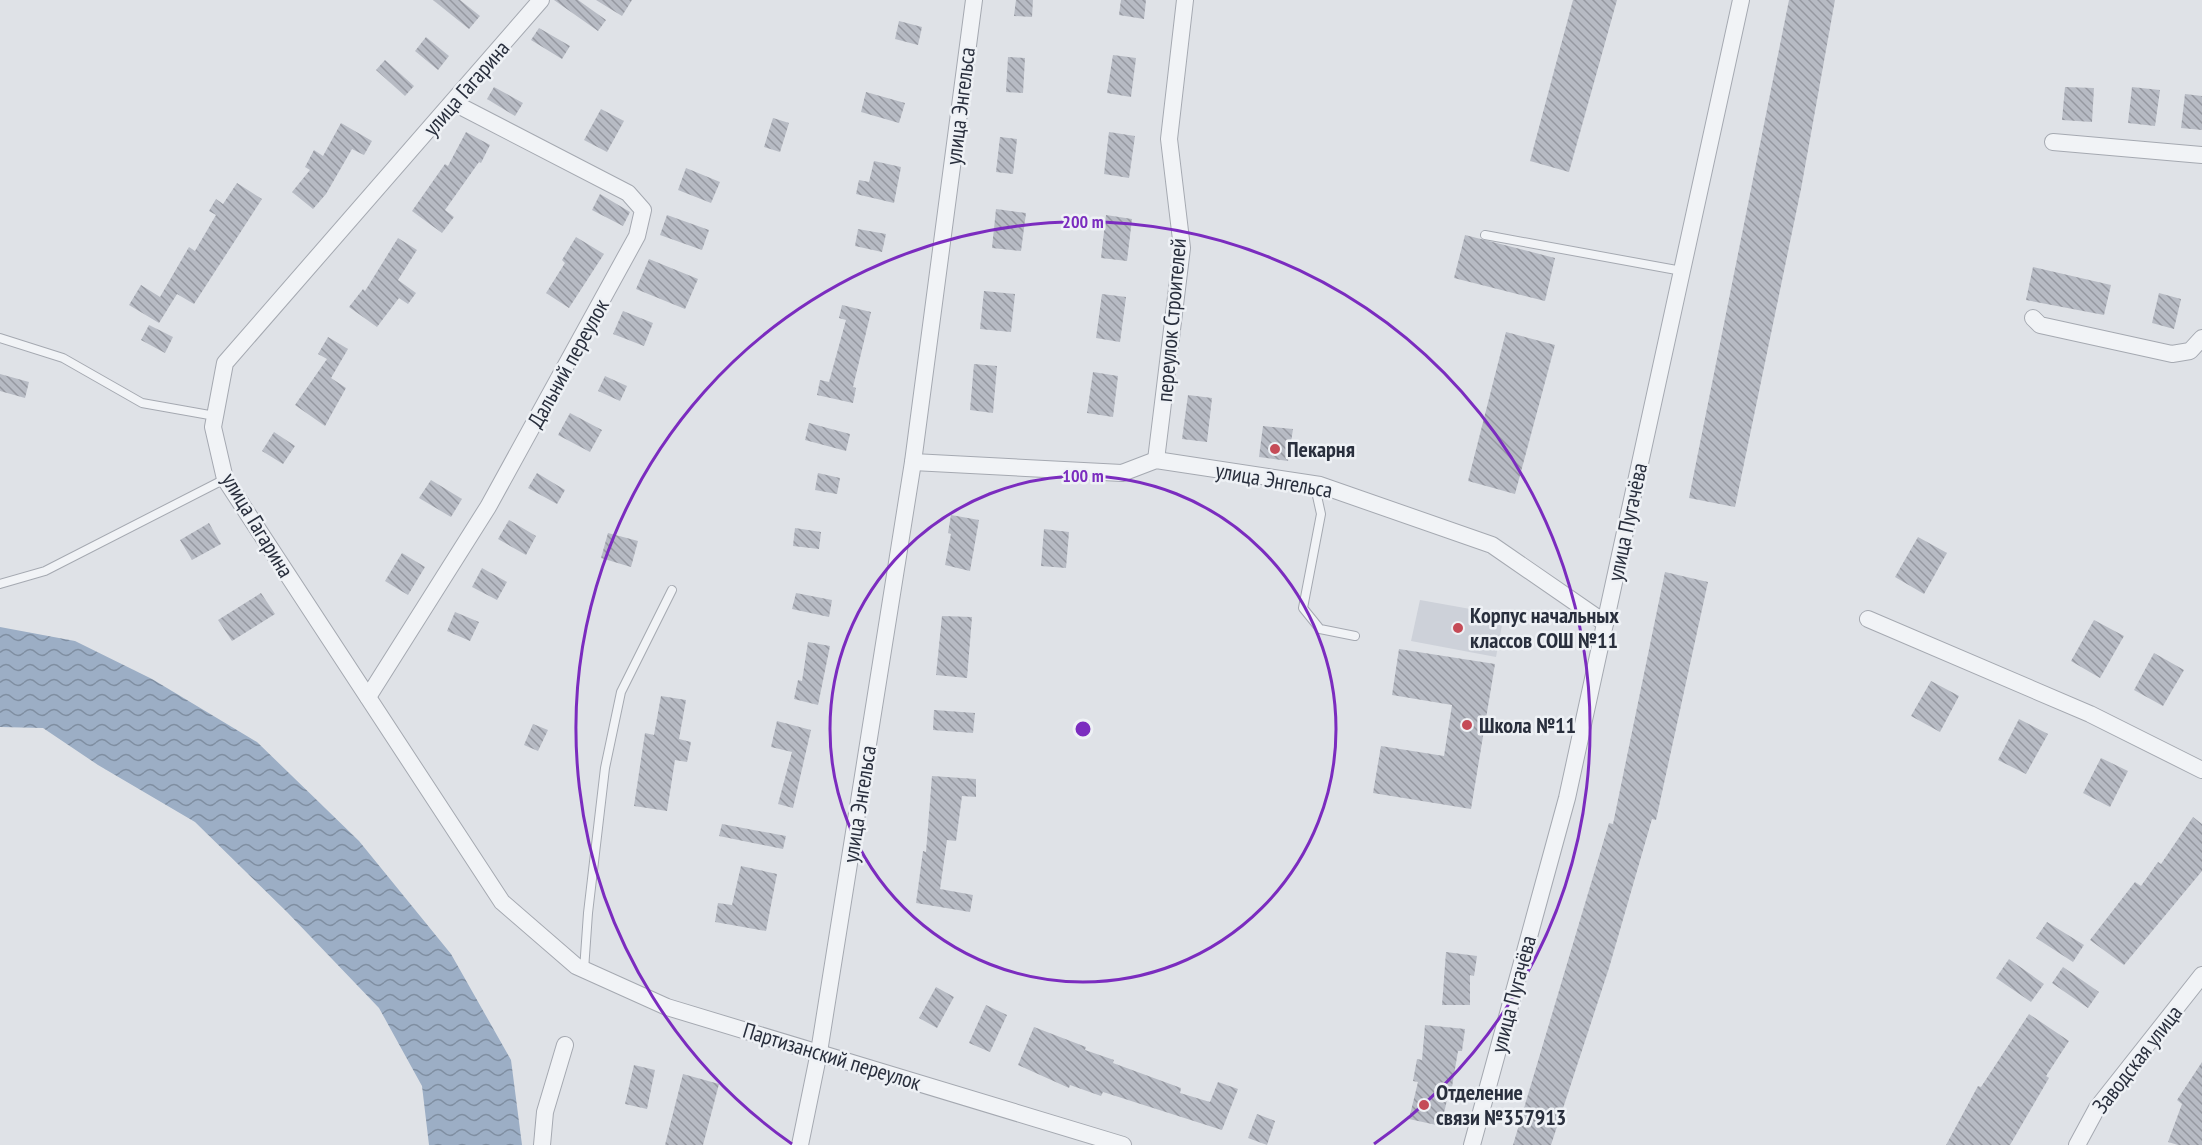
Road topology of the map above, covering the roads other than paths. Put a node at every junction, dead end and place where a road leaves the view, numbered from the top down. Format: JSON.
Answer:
{"nodes":[{"id":1,"x":541,"y":0,"type":"edge"},
{"id":2,"x":974,"y":0,"type":"edge"},
{"id":3,"x":1185,"y":0,"type":"edge"},
{"id":4,"x":1741,"y":0,"type":"edge"},
{"id":5,"x":454,"y":103,"type":"junction"},
{"id":6,"x":2053,"y":142,"type":"dead end"},
{"id":7,"x":2202,"y":155,"type":"edge"},
{"id":8,"x":1485,"y":235,"type":"dead end"},
{"id":9,"x":1682,"y":272,"type":"junction"},
{"id":10,"x":2033,"y":318,"type":"dead end"},
{"id":11,"x":0,"y":338,"type":"edge"},
{"id":12,"x":2202,"y":338,"type":"edge"},
{"id":13,"x":215,"y":416,"type":"junction"},
{"id":14,"x":1156,"y":460,"type":"junction"},
{"id":15,"x":913,"y":462,"type":"junction"},
{"id":16,"x":225,"y":479,"type":"junction"},
{"id":17,"x":1320,"y":485,"type":"junction"},
{"id":18,"x":0,"y":584,"type":"edge"},
{"id":19,"x":672,"y":590,"type":"dead end"},
{"id":20,"x":1868,"y":619,"type":"dead end"},
{"id":21,"x":1605,"y":624,"type":"junction"},
{"id":22,"x":1355,"y":636,"type":"dead end"},
{"id":23,"x":368,"y":697,"type":"junction"},
{"id":24,"x":2202,"y":770,"type":"edge"},
{"id":25,"x":580,"y":968,"type":"junction"},
{"id":26,"x":2202,"y":975,"type":"edge"},
{"id":27,"x":565,"y":1045,"type":"dead end"},
{"id":28,"x":819,"y":1052,"type":"junction"},
{"id":29,"x":1090,"y":1140,"type":"edge"},
{"id":30,"x":542,"y":1145,"type":"edge"},
{"id":31,"x":800,"y":1145,"type":"edge"},
{"id":32,"x":1123,"y":1145,"type":"edge"},
{"id":33,"x":1472,"y":1145,"type":"edge"},
{"id":34,"x":2077,"y":1145,"type":"edge"}],
"edges":[{"from":1,"to":5,"type":"street","name":"улица Гагарина"},
{"from":2,"to":15,"type":"street","name":"улица Энгельса"},
{"from":3,"to":14,"type":"street","name":"переулок Строителей"},
{"from":4,"to":9,"type":"street","name":"улица Пугачёва"},
{"from":5,"to":13,"type":"street","name":"улица Гагарина"},
{"from":5,"to":23,"type":"street","name":"Дальний переулок"},
{"from":6,"to":7,"type":"street"},
{"from":8,"to":9,"type":"lane"},
{"from":9,"to":21,"type":"street","name":"улица Пугачёва"},
{"from":10,"to":12,"type":"street"},
{"from":11,"to":13,"type":"lane"},
{"from":13,"to":16,"type":"street","name":"улица Гагарина"},
{"from":14,"to":15,"type":"street"},
{"from":14,"to":17,"type":"street","name":"улица Энгельса"},
{"from":15,"to":28,"type":"street","name":"улица Энгельса"},
{"from":16,"to":18,"type":"lane"},
{"from":16,"to":23,"type":"street","name":"улица Гагарина"},
{"from":17,"to":21,"type":"street","name":"улица Энгельса"},
{"from":17,"to":22,"type":"lane"},
{"from":19,"to":25,"type":"lane"},
{"from":20,"to":24,"type":"street"},
{"from":21,"to":33,"type":"street","name":"улица Пугачёва"},
{"from":23,"to":25,"type":"street","name":"улица Гагарина"},
{"from":25,"to":28,"type":"street","name":"Партизанский переулок"},
{"from":26,"to":34,"type":"street","name":"Заводская улица"},
{"from":27,"to":30,"type":"street"},
{"from":28,"to":29,"type":"street","name":"Партизанский переулок"},
{"from":28,"to":31,"type":"street","name":"улица Энгельса"},
{"from":29,"to":32,"type":"street","name":"Партизанский переулок"}]}
